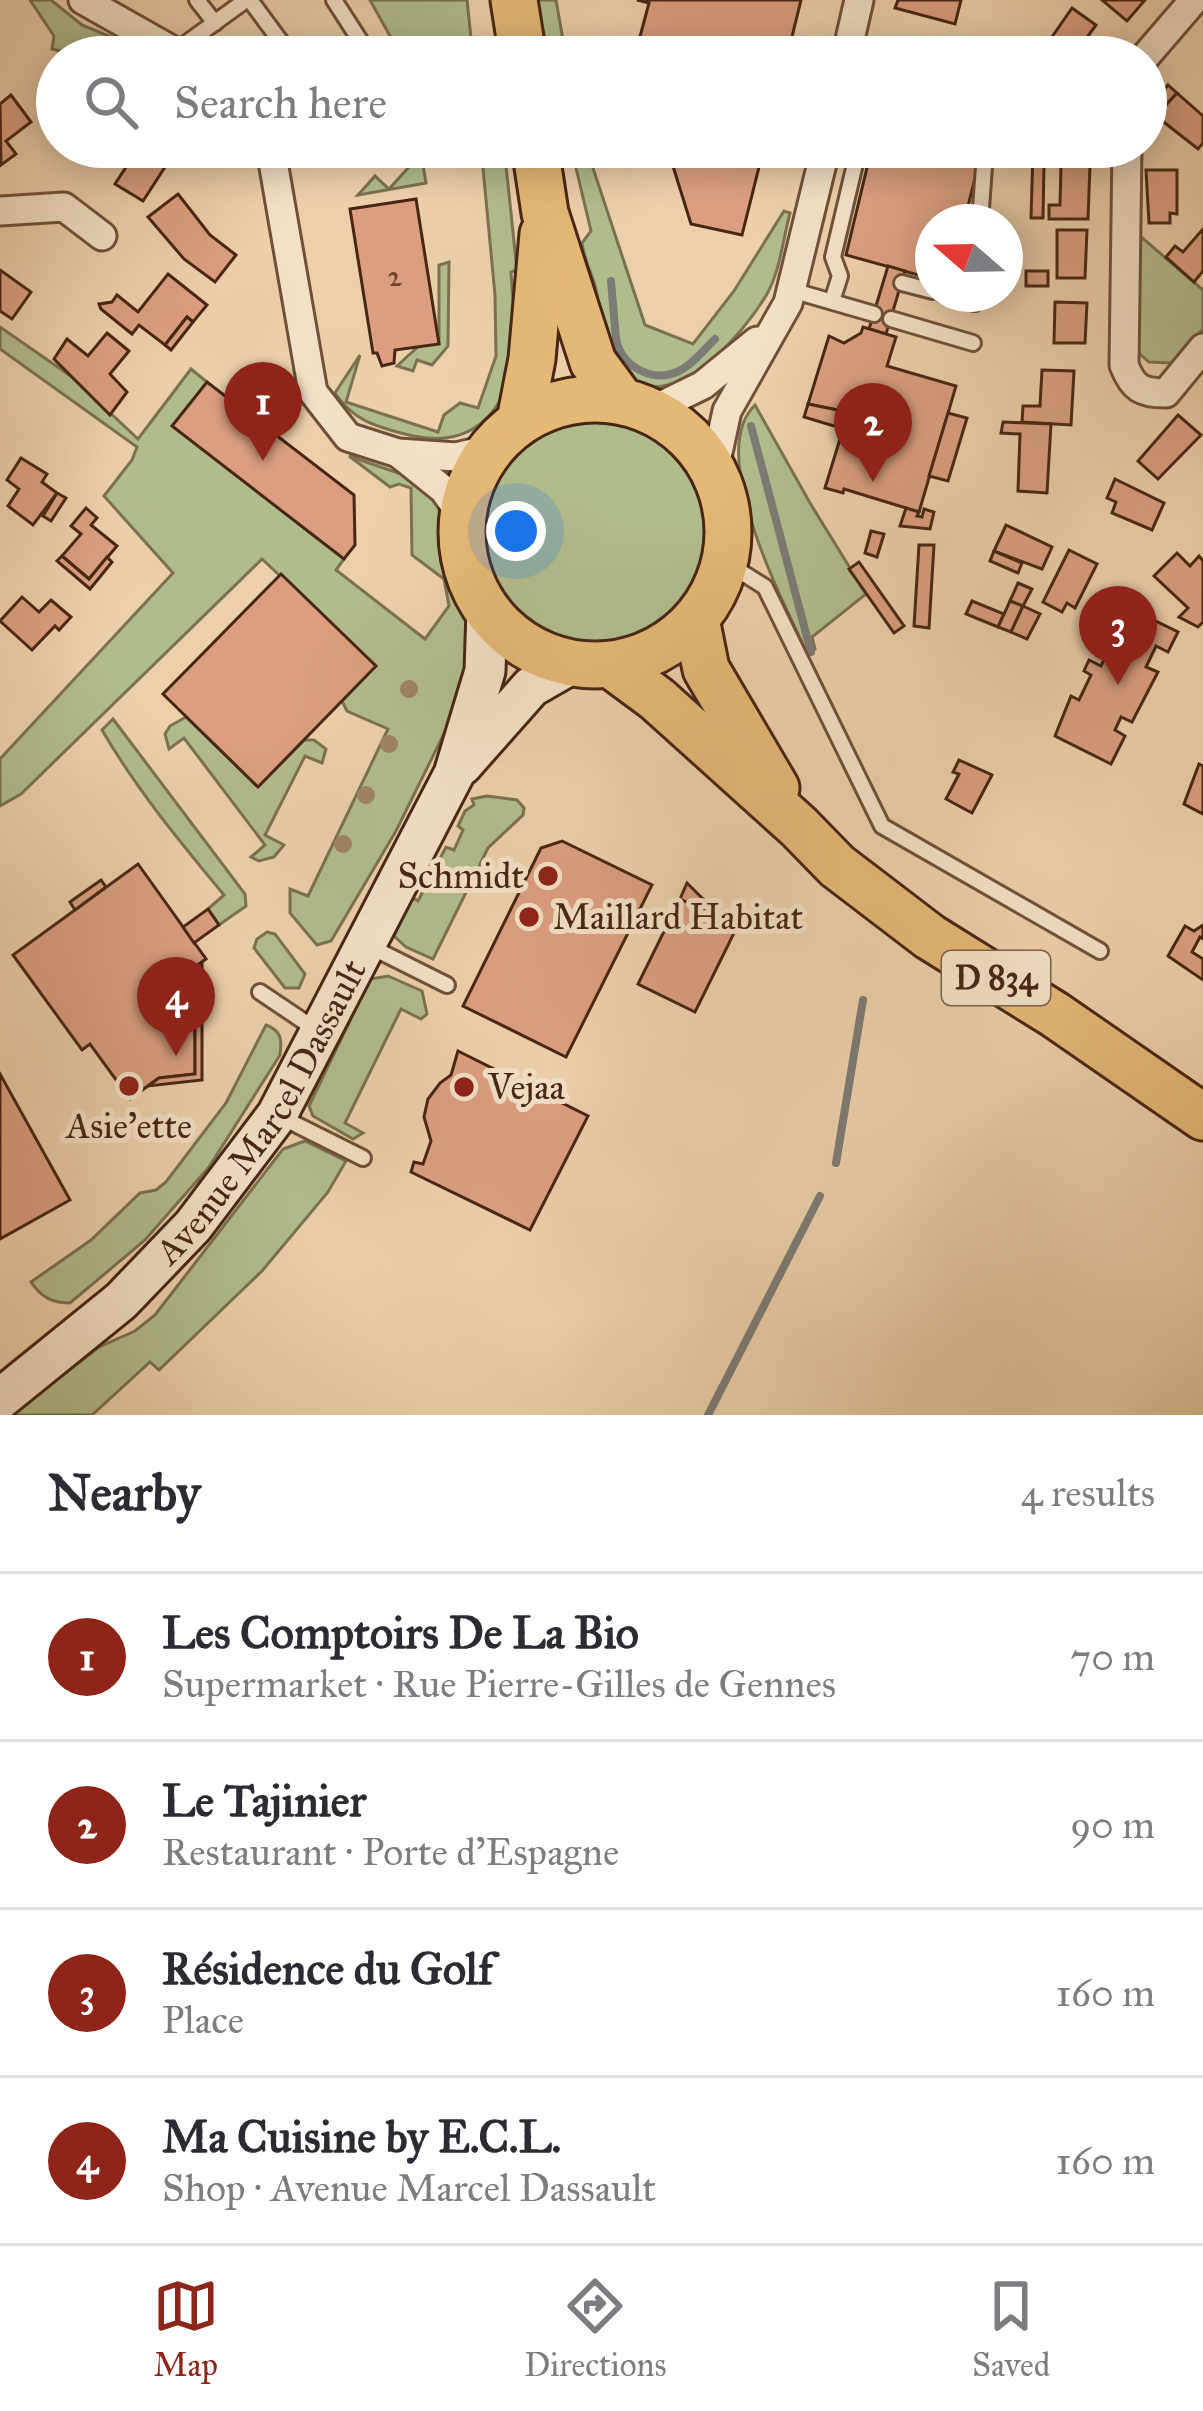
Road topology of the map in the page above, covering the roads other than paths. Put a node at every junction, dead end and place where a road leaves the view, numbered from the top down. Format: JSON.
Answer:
{"nodes":[{"id":1,"x":83,"y":0,"type":"edge"},
{"id":2,"x":197,"y":0,"type":"edge"},
{"id":3,"x":248,"y":0,"type":"edge"},
{"id":4,"x":334,"y":0,"type":"edge"},
{"id":5,"x":514,"y":0,"type":"edge"},
{"id":6,"x":859,"y":0,"type":"edge"},
{"id":7,"x":1194,"y":0,"type":"edge"},
{"id":8,"x":215,"y":22,"type":"junction"},
{"id":9,"x":148,"y":36,"type":"edge"},
{"id":10,"x":200,"y":36,"type":"edge"},
{"id":11,"x":276,"y":36,"type":"edge"},
{"id":12,"x":358,"y":36,"type":"edge"},
{"id":13,"x":520,"y":36,"type":"edge"},
{"id":14,"x":851,"y":36,"type":"edge"},
{"id":15,"x":1163,"y":36,"type":"edge"},
{"id":16,"x":274,"y":168,"type":"edge"},
{"id":17,"x":539,"y":168,"type":"edge"},
{"id":18,"x":821,"y":168,"type":"edge"},
{"id":19,"x":854,"y":168,"type":"edge"},
{"id":20,"x":985,"y":168,"type":"edge"},
{"id":21,"x":1127,"y":168,"type":"edge"},
{"id":22,"x":982,"y":204,"type":"edge"},
{"id":23,"x":0,"y":211,"type":"edge"},
{"id":24,"x":545,"y":213,"type":"junction"},
{"id":25,"x":102,"y":236,"type":"dead end"},
{"id":26,"x":902,"y":283,"type":"dead end"},
{"id":27,"x":915,"y":286,"type":"edge"},
{"id":28,"x":791,"y":290,"type":"junction"},
{"id":29,"x":832,"y":302,"type":"junction"},
{"id":30,"x":874,"y":314,"type":"dead end"},
{"id":31,"x":891,"y":319,"type":"dead end"},
{"id":32,"x":770,"y":330,"type":"junction"},
{"id":33,"x":973,"y":343,"type":"dead end"},
{"id":34,"x":1203,"y":348,"type":"edge"},
{"id":35,"x":636,"y":405,"type":"junction"},
{"id":36,"x":505,"y":435,"type":"junction"},
{"id":37,"x":398,"y":453,"type":"junction"},
{"id":38,"x":714,"y":471,"type":"junction"},
{"id":39,"x":462,"y":517,"type":"junction"},
{"id":40,"x":725,"y":562,"type":"junction"},
{"id":41,"x":487,"y":611,"type":"junction"},
{"id":42,"x":696,"y":619,"type":"junction"},
{"id":43,"x":591,"y":664,"type":"junction"},
{"id":44,"x":454,"y":774,"type":"junction"},
{"id":45,"x":799,"y":827,"type":"junction"},
{"id":46,"x":364,"y":944,"type":"junction"},
{"id":47,"x":1100,"y":951,"type":"dead end"},
{"id":48,"x":447,"y":985,"type":"dead end"},
{"id":49,"x":260,"y":992,"type":"dead end"},
{"id":50,"x":320,"y":1032,"type":"junction"},
{"id":51,"x":277,"y":1115,"type":"junction"},
{"id":52,"x":1203,"y":1117,"type":"edge"},
{"id":53,"x":363,"y":1158,"type":"dead end"},
{"id":54,"x":0,"y":1399,"type":"edge"}],
"edges":[{"from":1,"to":9,"type":"street"},
{"from":2,"to":8,"type":"lane"},
{"from":3,"to":8,"type":"lane"},
{"from":3,"to":11,"type":"lane"},
{"from":4,"to":12,"type":"lane"},
{"from":5,"to":13,"type":"main road"},
{"from":6,"to":14,"type":"street"},
{"from":7,"to":15,"type":"street"},
{"from":8,"to":10,"type":"lane"},
{"from":16,"to":37,"type":"street"},
{"from":17,"to":24,"type":"main road"},
{"from":18,"to":28,"type":"street"},
{"from":19,"to":29,"type":"lane"},
{"from":20,"to":22,"type":"lane"},
{"from":21,"to":34,"type":"street"},
{"from":23,"to":25,"type":"street"},
{"from":24,"to":35,"type":"main road"},
{"from":24,"to":36,"type":"main road"},
{"from":26,"to":27,"type":"lane"},
{"from":28,"to":29,"type":"lane"},
{"from":28,"to":32,"type":"street"},
{"from":29,"to":30,"type":"lane"},
{"from":31,"to":33,"type":"lane"},
{"from":32,"to":35,"type":"street"},
{"from":32,"to":38,"type":"street"},
{"from":35,"to":36,"type":"main road"},
{"from":35,"to":38,"type":"main road"},
{"from":36,"to":37,"type":"street"},
{"from":36,"to":39,"type":"main road"},
{"from":37,"to":39,"type":"street"},
{"from":38,"to":40,"type":"main road"},
{"from":39,"to":41,"type":"main road"},
{"from":40,"to":42,"type":"main road"},
{"from":40,"to":47,"type":"lane"},
{"from":41,"to":43,"type":"main road"},
{"from":41,"to":44,"type":"street","name":"Avenue Marcel Dassault"},
{"from":42,"to":43,"type":"main road"},
{"from":42,"to":45,"type":"main road","number":"D 834"},
{"from":43,"to":44,"type":"street","name":"Avenue Marcel Dassault"},
{"from":43,"to":45,"type":"main road","number":"D 834"},
{"from":44,"to":46,"type":"street","name":"Avenue Marcel Dassault"},
{"from":45,"to":52,"type":"main road","number":"D 834"},
{"from":46,"to":48,"type":"lane"},
{"from":46,"to":50,"type":"street","name":"Avenue Marcel Dassault"},
{"from":49,"to":50,"type":"lane"},
{"from":50,"to":51,"type":"street","name":"Avenue Marcel Dassault"},
{"from":51,"to":53,"type":"lane"},
{"from":51,"to":54,"type":"street","name":"Avenue Marcel Dassault"}]}
